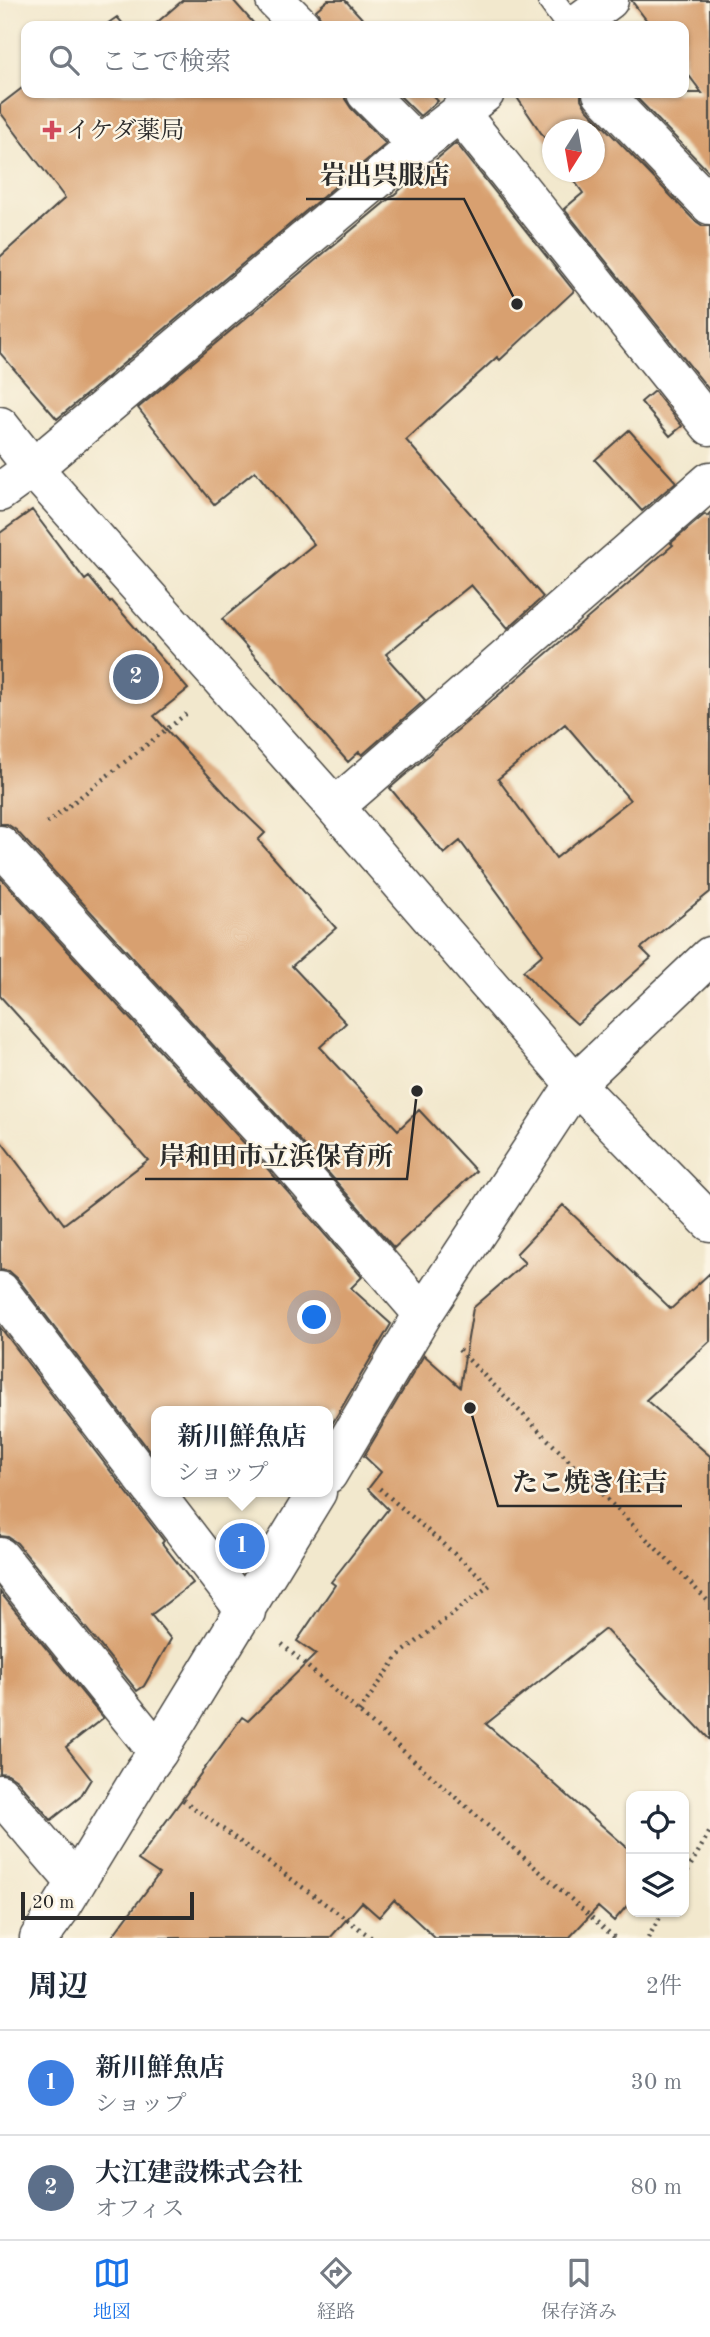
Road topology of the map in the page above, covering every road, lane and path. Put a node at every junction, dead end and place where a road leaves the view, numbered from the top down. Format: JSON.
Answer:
{"nodes":[{"id":1,"x":275,"y":0,"type":"edge"},
{"id":2,"x":551,"y":0,"type":"edge"},
{"id":3,"x":609,"y":0,"type":"edge"},
{"id":4,"x":295,"y":21,"type":"edge"},
{"id":5,"x":568,"y":21,"type":"edge"},
{"id":6,"x":579,"y":21,"type":"edge"},
{"id":7,"x":371,"y":98,"type":"edge"},
{"id":8,"x":607,"y":98,"type":"edge"},
{"id":9,"x":472,"y":102,"type":"edge"},
{"id":10,"x":418,"y":145,"type":"junction"},
{"id":11,"x":710,"y":205,"type":"edge"},
{"id":12,"x":0,"y":426,"type":"edge"},
{"id":13,"x":710,"y":426,"type":"edge"},
{"id":14,"x":33,"y":468,"type":"junction"},
{"id":15,"x":710,"y":481,"type":"edge"},
{"id":16,"x":0,"y":492,"type":"edge"},
{"id":17,"x":225,"y":683,"type":"junction"},
{"id":18,"x":335,"y":807,"type":"junction"},
{"id":19,"x":4,"y":849,"type":"edge"},
{"id":20,"x":710,"y":956,"type":"edge"},
{"id":21,"x":575,"y":1084,"type":"junction"},
{"id":22,"x":710,"y":1222,"type":"edge"},
{"id":23,"x":0,"y":1291,"type":"edge"},
{"id":24,"x":423,"y":1314,"type":"junction"},
{"id":25,"x":333,"y":1466,"type":"edge"},
{"id":26,"x":377,"y":1486,"type":"dead end"},
{"id":27,"x":151,"y":1488,"type":"edge"},
{"id":28,"x":158,"y":1497,"type":"edge"},
{"id":29,"x":314,"y":1497,"type":"edge"},
{"id":30,"x":0,"y":1558,"type":"edge"},
{"id":31,"x":710,"y":1603,"type":"edge"},
{"id":32,"x":246,"y":1612,"type":"junction"},
{"id":33,"x":359,"y":1712,"type":"junction"},
{"id":34,"x":151,"y":1762,"type":"junction"},
{"id":35,"x":0,"y":1794,"type":"edge"},
{"id":36,"x":710,"y":1831,"type":"edge"},
{"id":37,"x":689,"y":1868,"type":"edge"},
{"id":38,"x":76,"y":1883,"type":"junction"},
{"id":39,"x":660,"y":1917,"type":"edge"},
{"id":40,"x":39,"y":1938,"type":"edge"},
{"id":41,"x":372,"y":1938,"type":"edge"},
{"id":42,"x":615,"y":1938,"type":"edge"},
{"id":43,"x":648,"y":1938,"type":"edge"}],
"edges":[{"from":1,"to":4,"type":"street"},
{"from":2,"to":5,"type":"lane"},
{"from":3,"to":6,"type":"street"},
{"from":7,"to":10,"type":"street"},
{"from":8,"to":11,"type":"street"},
{"from":9,"to":10,"type":"street"},
{"from":9,"to":13,"type":"street"},
{"from":10,"to":14,"type":"street"},
{"from":12,"to":14,"type":"street"},
{"from":14,"to":16,"type":"street"},
{"from":14,"to":17,"type":"street"},
{"from":15,"to":18,"type":"street"},
{"from":17,"to":18,"type":"street"},
{"from":17,"to":19,"type":"path"},
{"from":18,"to":21,"type":"street"},
{"from":19,"to":24,"type":"street"},
{"from":20,"to":21,"type":"street"},
{"from":21,"to":22,"type":"street"},
{"from":21,"to":24,"type":"street"},
{"from":23,"to":27,"type":"street"},
{"from":24,"to":25,"type":"street"},
{"from":24,"to":31,"type":"path"},
{"from":26,"to":33,"type":"path"},
{"from":28,"to":32,"type":"street"},
{"from":29,"to":32,"type":"street"},
{"from":30,"to":34,"type":"street"},
{"from":32,"to":33,"type":"path"},
{"from":32,"to":34,"type":"street"},
{"from":33,"to":42,"type":"path"},
{"from":34,"to":38,"type":"street"},
{"from":34,"to":41,"type":"path"},
{"from":35,"to":38,"type":"street"},
{"from":36,"to":37,"type":"path"},
{"from":38,"to":40,"type":"street"},
{"from":39,"to":43,"type":"path"}]}
